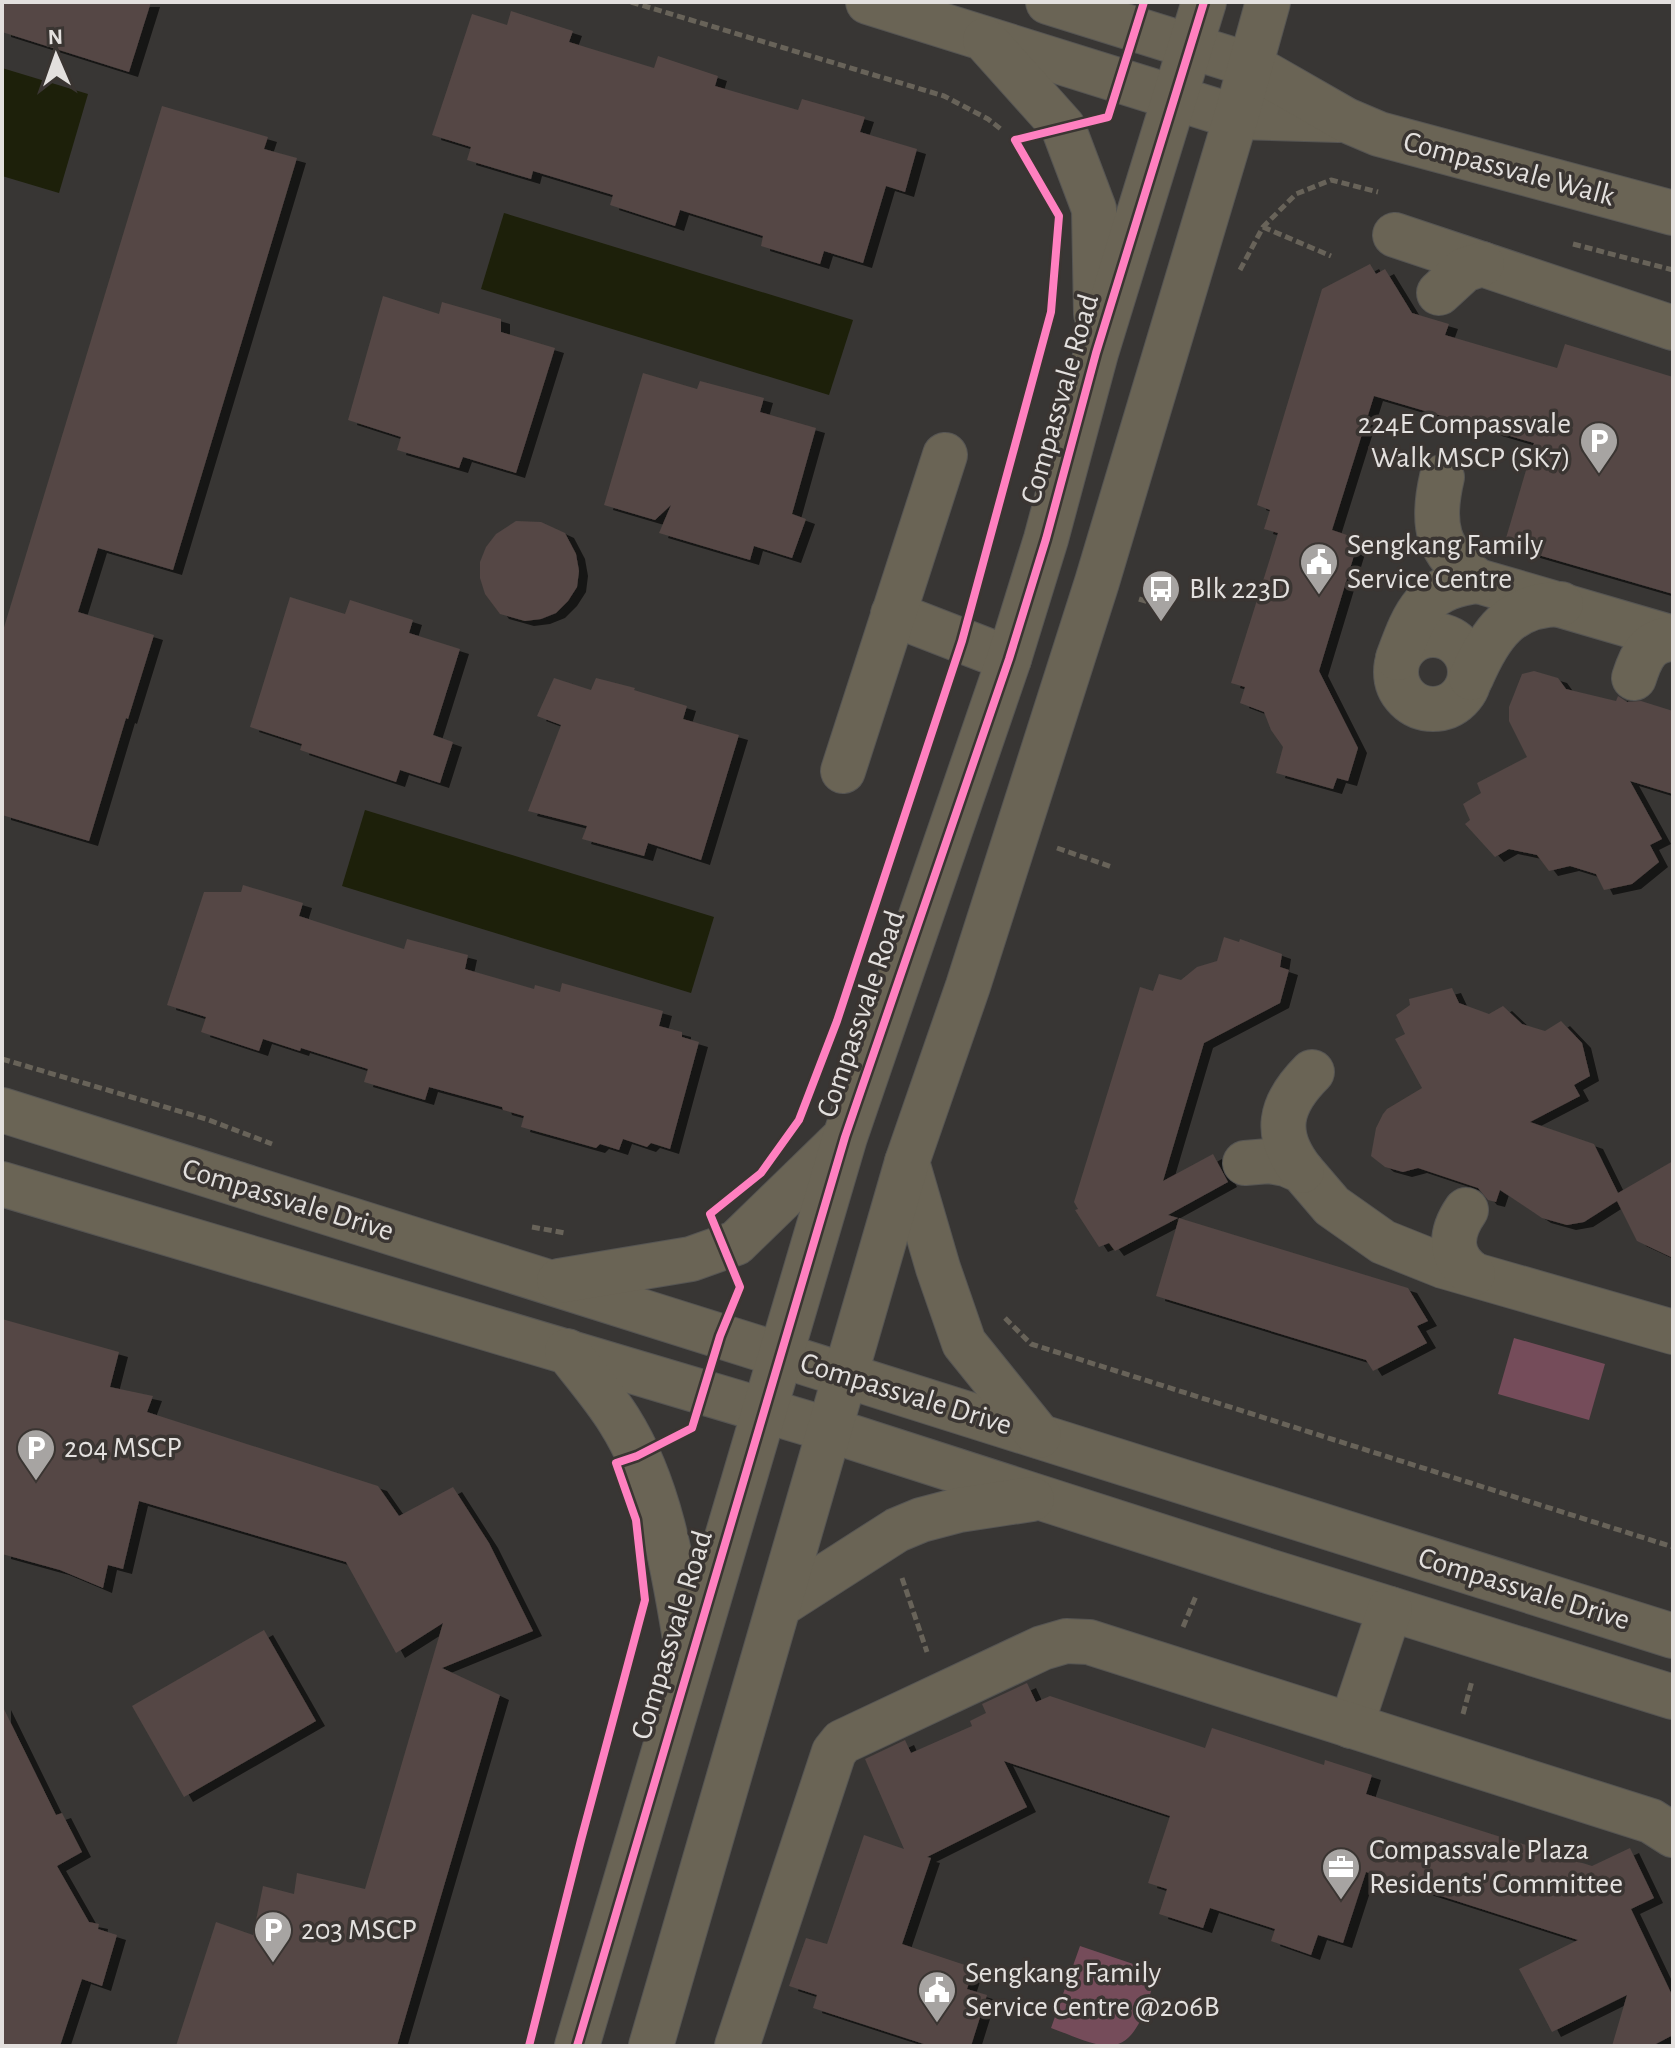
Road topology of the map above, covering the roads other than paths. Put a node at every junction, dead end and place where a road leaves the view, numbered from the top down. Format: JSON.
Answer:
{"nodes":[{"id":1,"x":868,"y":2,"type":"edge"},
{"id":2,"x":1048,"y":2,"type":"edge"},
{"id":3,"x":1204,"y":2,"type":"edge"},
{"id":4,"x":1268,"y":2,"type":"edge"},
{"id":5,"x":985,"y":40,"type":"junction"},
{"id":6,"x":1191,"y":46,"type":"junction"},
{"id":7,"x":1250,"y":65,"type":"junction"},
{"id":8,"x":1177,"y":98,"type":"junction"},
{"id":9,"x":1236,"y":117,"type":"junction"},
{"id":10,"x":1346,"y":120,"type":"junction"},
{"id":11,"x":1673,"y":213,"type":"edge"},
{"id":12,"x":1395,"y":235,"type":"dead end"},
{"id":13,"x":1482,"y":264,"type":"junction"},
{"id":14,"x":1439,"y":293,"type":"dead end"},
{"id":15,"x":1673,"y":328,"type":"edge"},
{"id":16,"x":1096,"y":353,"type":"junction"},
{"id":17,"x":945,"y":455,"type":"dead end"},
{"id":18,"x":1442,"y":477,"type":"dead end"},
{"id":19,"x":1478,"y":581,"type":"junction"},
{"id":20,"x":1563,"y":604,"type":"junction"},
{"id":21,"x":893,"y":614,"type":"junction"},
{"id":22,"x":1673,"y":638,"type":"edge"},
{"id":23,"x":1009,"y":659,"type":"junction"},
{"id":24,"x":1634,"y":678,"type":"dead end"},
{"id":25,"x":843,"y":771,"type":"dead end"},
{"id":26,"x":1312,"y":1072,"type":"dead end"},
{"id":27,"x":2,"y":1110,"type":"edge"},
{"id":28,"x":845,"y":1137,"type":"junction"},
{"id":29,"x":907,"y":1162,"type":"junction"},
{"id":30,"x":1245,"y":1163,"type":"dead end"},
{"id":31,"x":1302,"y":1171,"type":"junction"},
{"id":32,"x":2,"y":1184,"type":"edge"},
{"id":33,"x":1466,"y":1210,"type":"dead end"},
{"id":34,"x":1473,"y":1274,"type":"junction"},
{"id":35,"x":549,"y":1282,"type":"junction"},
{"id":36,"x":1673,"y":1332,"type":"edge"},
{"id":37,"x":567,"y":1351,"type":"junction"},
{"id":38,"x":780,"y":1355,"type":"junction"},
{"id":39,"x":845,"y":1375,"type":"junction"},
{"id":40,"x":764,"y":1410,"type":"junction"},
{"id":41,"x":830,"y":1430,"type":"junction"},
{"id":42,"x":1039,"y":1436,"type":"junction"},
{"id":43,"x":1039,"y":1498,"type":"junction"},
{"id":44,"x":780,"y":1605,"type":"junction"},
{"id":45,"x":1390,"y":1609,"type":"junction"},
{"id":46,"x":1673,"y":1636,"type":"edge"},
{"id":47,"x":689,"y":1661,"type":"junction"},
{"id":48,"x":1673,"y":1697,"type":"edge"},
{"id":49,"x":1351,"y":1726,"type":"junction"},
{"id":50,"x":1673,"y":1835,"type":"edge"},
{"id":51,"x":577,"y":2046,"type":"edge"},
{"id":52,"x":651,"y":2046,"type":"edge"},
{"id":53,"x":737,"y":2046,"type":"edge"}],
"edges":[{"from":1,"to":5,"type":"street","name":"Compassvale Walk"},
{"from":2,"to":6,"type":"street","name":"Compassvale Walk"},
{"from":3,"to":6,"type":"street","name":"Compassvale Road"},
{"from":4,"to":7,"type":"street"},
{"from":5,"to":8,"type":"street","name":"Compassvale Walk"},
{"from":5,"to":16,"type":"street"},
{"from":6,"to":7,"type":"street","name":"Compassvale Walk"},
{"from":6,"to":8,"type":"street","name":"Compassvale Road"},
{"from":7,"to":9,"type":"street"},
{"from":7,"to":10,"type":"street","name":"Compassvale Walk"},
{"from":8,"to":9,"type":"street","name":"Compassvale Walk"},
{"from":8,"to":16,"type":"street","name":"Compassvale Road"},
{"from":9,"to":10,"type":"street","name":"Compassvale Walk"},
{"from":9,"to":29,"type":"street"},
{"from":10,"to":11,"type":"street","name":"Compassvale Walk"},
{"from":12,"to":13,"type":"street"},
{"from":13,"to":14,"type":"street"},
{"from":13,"to":15,"type":"street"},
{"from":16,"to":23,"type":"street","name":"Compassvale Road"},
{"from":17,"to":21,"type":"street"},
{"from":18,"to":19,"type":"street"},
{"from":19,"to":20,"type":"street"},
{"from":19,"to":20,"type":"street"},
{"from":20,"to":22,"type":"street"},
{"from":21,"to":23,"type":"street"},
{"from":21,"to":25,"type":"street"},
{"from":22,"to":24,"type":"street"},
{"from":23,"to":28,"type":"street","name":"Compassvale Road"},
{"from":26,"to":31,"type":"street"},
{"from":27,"to":35,"type":"street","name":"Compassvale Drive"},
{"from":28,"to":35,"type":"street"},
{"from":28,"to":38,"type":"street","name":"Compassvale Road"},
{"from":29,"to":39,"type":"street"},
{"from":29,"to":42,"type":"street"},
{"from":30,"to":31,"type":"street"},
{"from":31,"to":34,"type":"street"},
{"from":32,"to":37,"type":"street","name":"Compassvale Drive"},
{"from":33,"to":34,"type":"street"},
{"from":34,"to":36,"type":"street"},
{"from":35,"to":38,"type":"street","name":"Compassvale Drive"},
{"from":37,"to":40,"type":"street","name":"Compassvale Drive"},
{"from":37,"to":47,"type":"street"},
{"from":38,"to":39,"type":"street","name":"Compassvale Drive"},
{"from":38,"to":40,"type":"street","name":"Compassvale Road"},
{"from":39,"to":41,"type":"street"},
{"from":39,"to":42,"type":"street","name":"Compassvale Drive"},
{"from":40,"to":41,"type":"street","name":"Compassvale Drive"},
{"from":40,"to":47,"type":"street","name":"Compassvale Road"},
{"from":41,"to":43,"type":"street","name":"Compassvale Drive"},
{"from":41,"to":44,"type":"street"},
{"from":42,"to":46,"type":"street","name":"Compassvale Drive"},
{"from":43,"to":44,"type":"street"},
{"from":43,"to":45,"type":"street","name":"Compassvale Drive"},
{"from":44,"to":52,"type":"street"},
{"from":45,"to":48,"type":"street","name":"Compassvale Drive"},
{"from":45,"to":49,"type":"street"},
{"from":47,"to":51,"type":"street","name":"Compassvale Road"},
{"from":49,"to":50,"type":"street"},
{"from":49,"to":53,"type":"street"}]}
